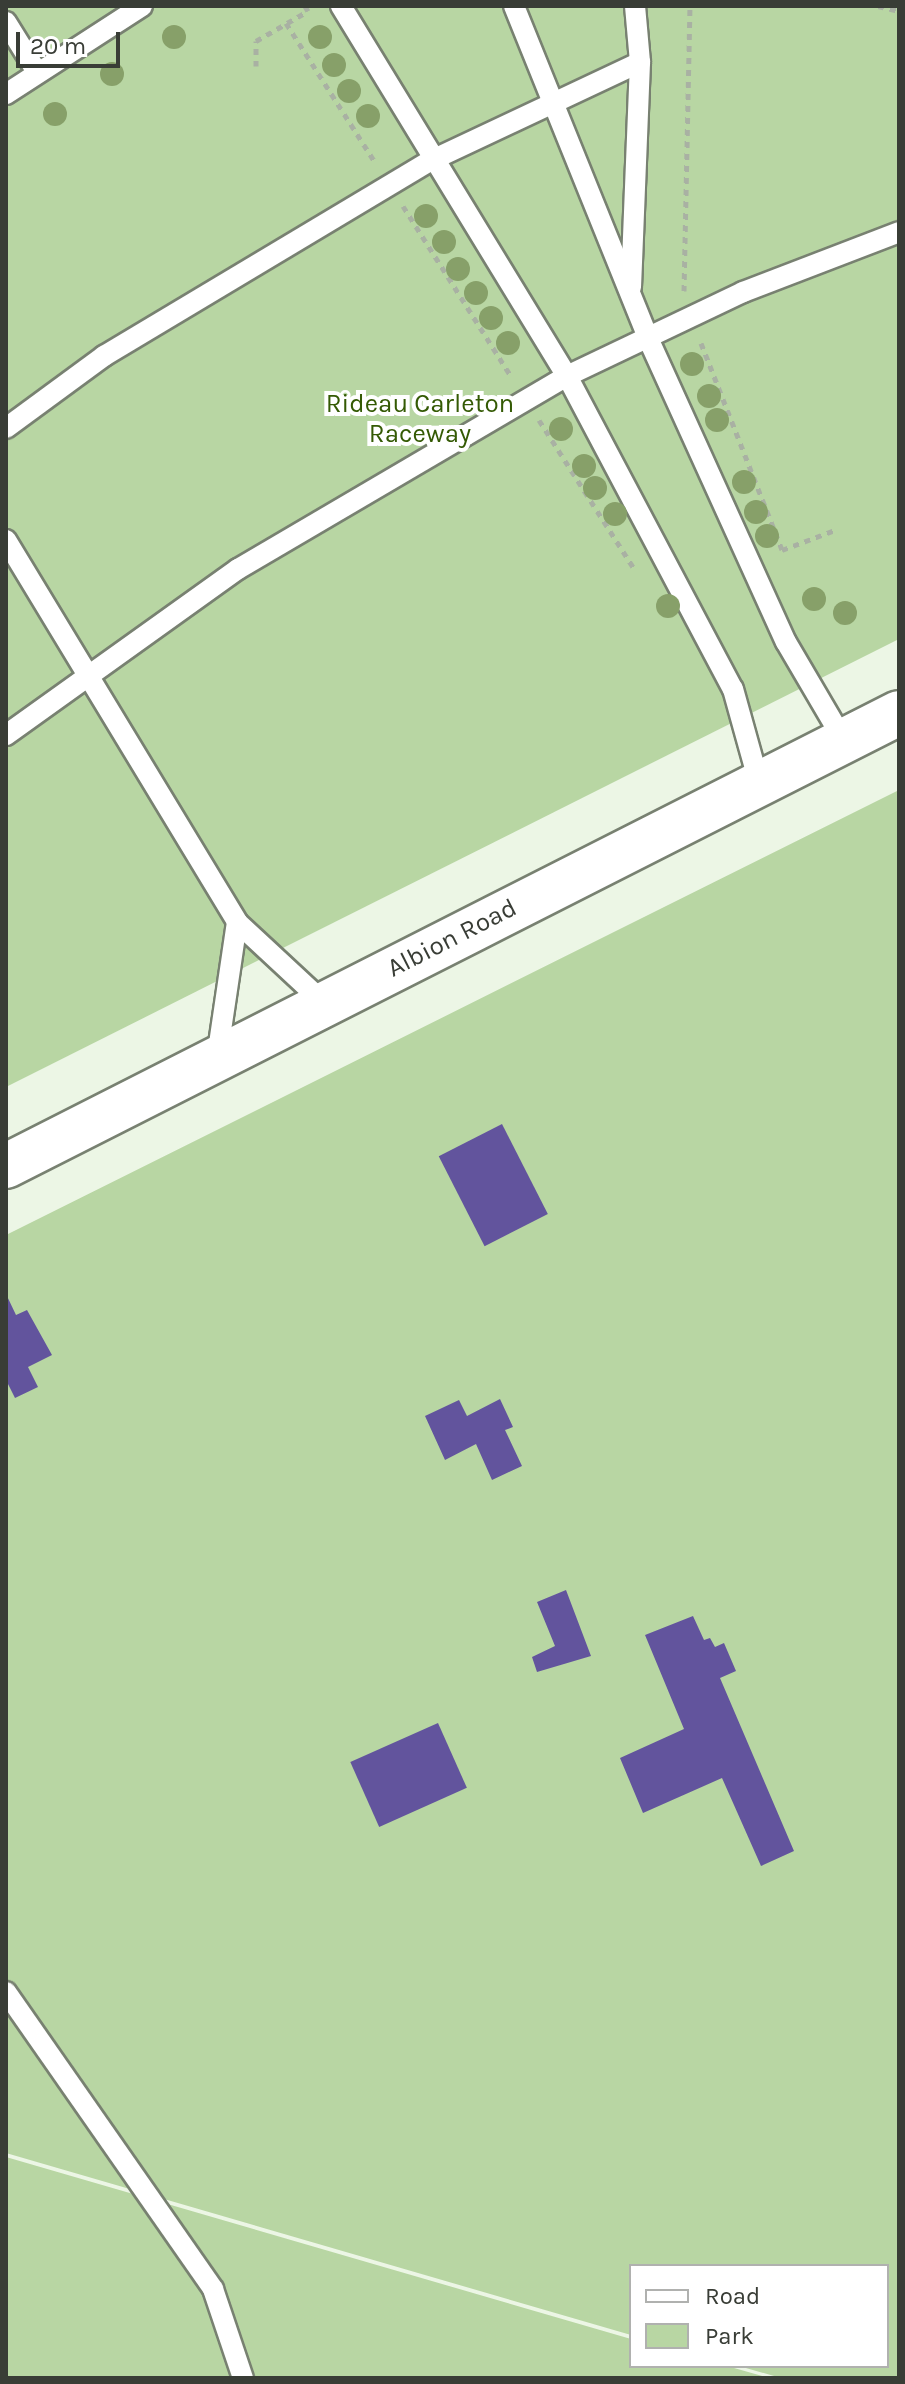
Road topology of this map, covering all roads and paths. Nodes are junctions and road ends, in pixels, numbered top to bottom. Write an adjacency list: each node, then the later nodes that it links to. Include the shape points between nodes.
1 (142, 6): 13 (lane)
2 (305, 6): 10 (path, via 308,11)
3 (341, 6): 16 (lane)
4 (514, 6): 15 (lane)
5 (635, 6): 11 (lane)
6 (690, 6): 21 (path)
7 (878, 6): 8 (path)
8 (899, 11)
9 (6, 22): 13 (lane)
10 (286, 23): 12 (path, via 256,41); 17 (path)
11 (640, 62): 15 (lane); 20 (lane)
12 (256, 66)
13 (37, 72): 14 (lane)
14 (6, 94)
15 (551, 102): 16 (lane); 20 (lane)
16 (430, 161): 24 (lane); 27 (lane, via 104,356)
17 (381, 172)
18 (402, 204): 25 (path)
19 (899, 232): 23 (lane, via 743,292)
20 (631, 295): 23 (lane)
21 (684, 296)
22 (698, 334): 28 (path, via 782,550)
23 (647, 336): 24 (lane); 34 (lane, via 786,642)
24 (567, 376): 31 (lane, via 238,569); 35 (lane, via 733,689)
25 (514, 381)
26 (534, 412): 30 (path)
27 (6, 428)
28 (835, 530)
29 (6, 540): 31 (lane)
30 (640, 577)
31 (89, 673): 33 (lane); 36 (lane)
32 (899, 713): 34 (main road, Albion Road)
33 (6, 735)
34 (844, 741): 35 (main road, Albion Road)
35 (759, 783): 37 (main road, Albion Road)
36 (237, 922): 37 (lane); 38 (lane)
37 (323, 1002): 38 (main road, Albion Road)
38 (217, 1057): 39 (main road, Albion Road)
39 (6, 1166)
40 (6, 1992): 41 (lane, via 213,2289)
41 (243, 2378)

